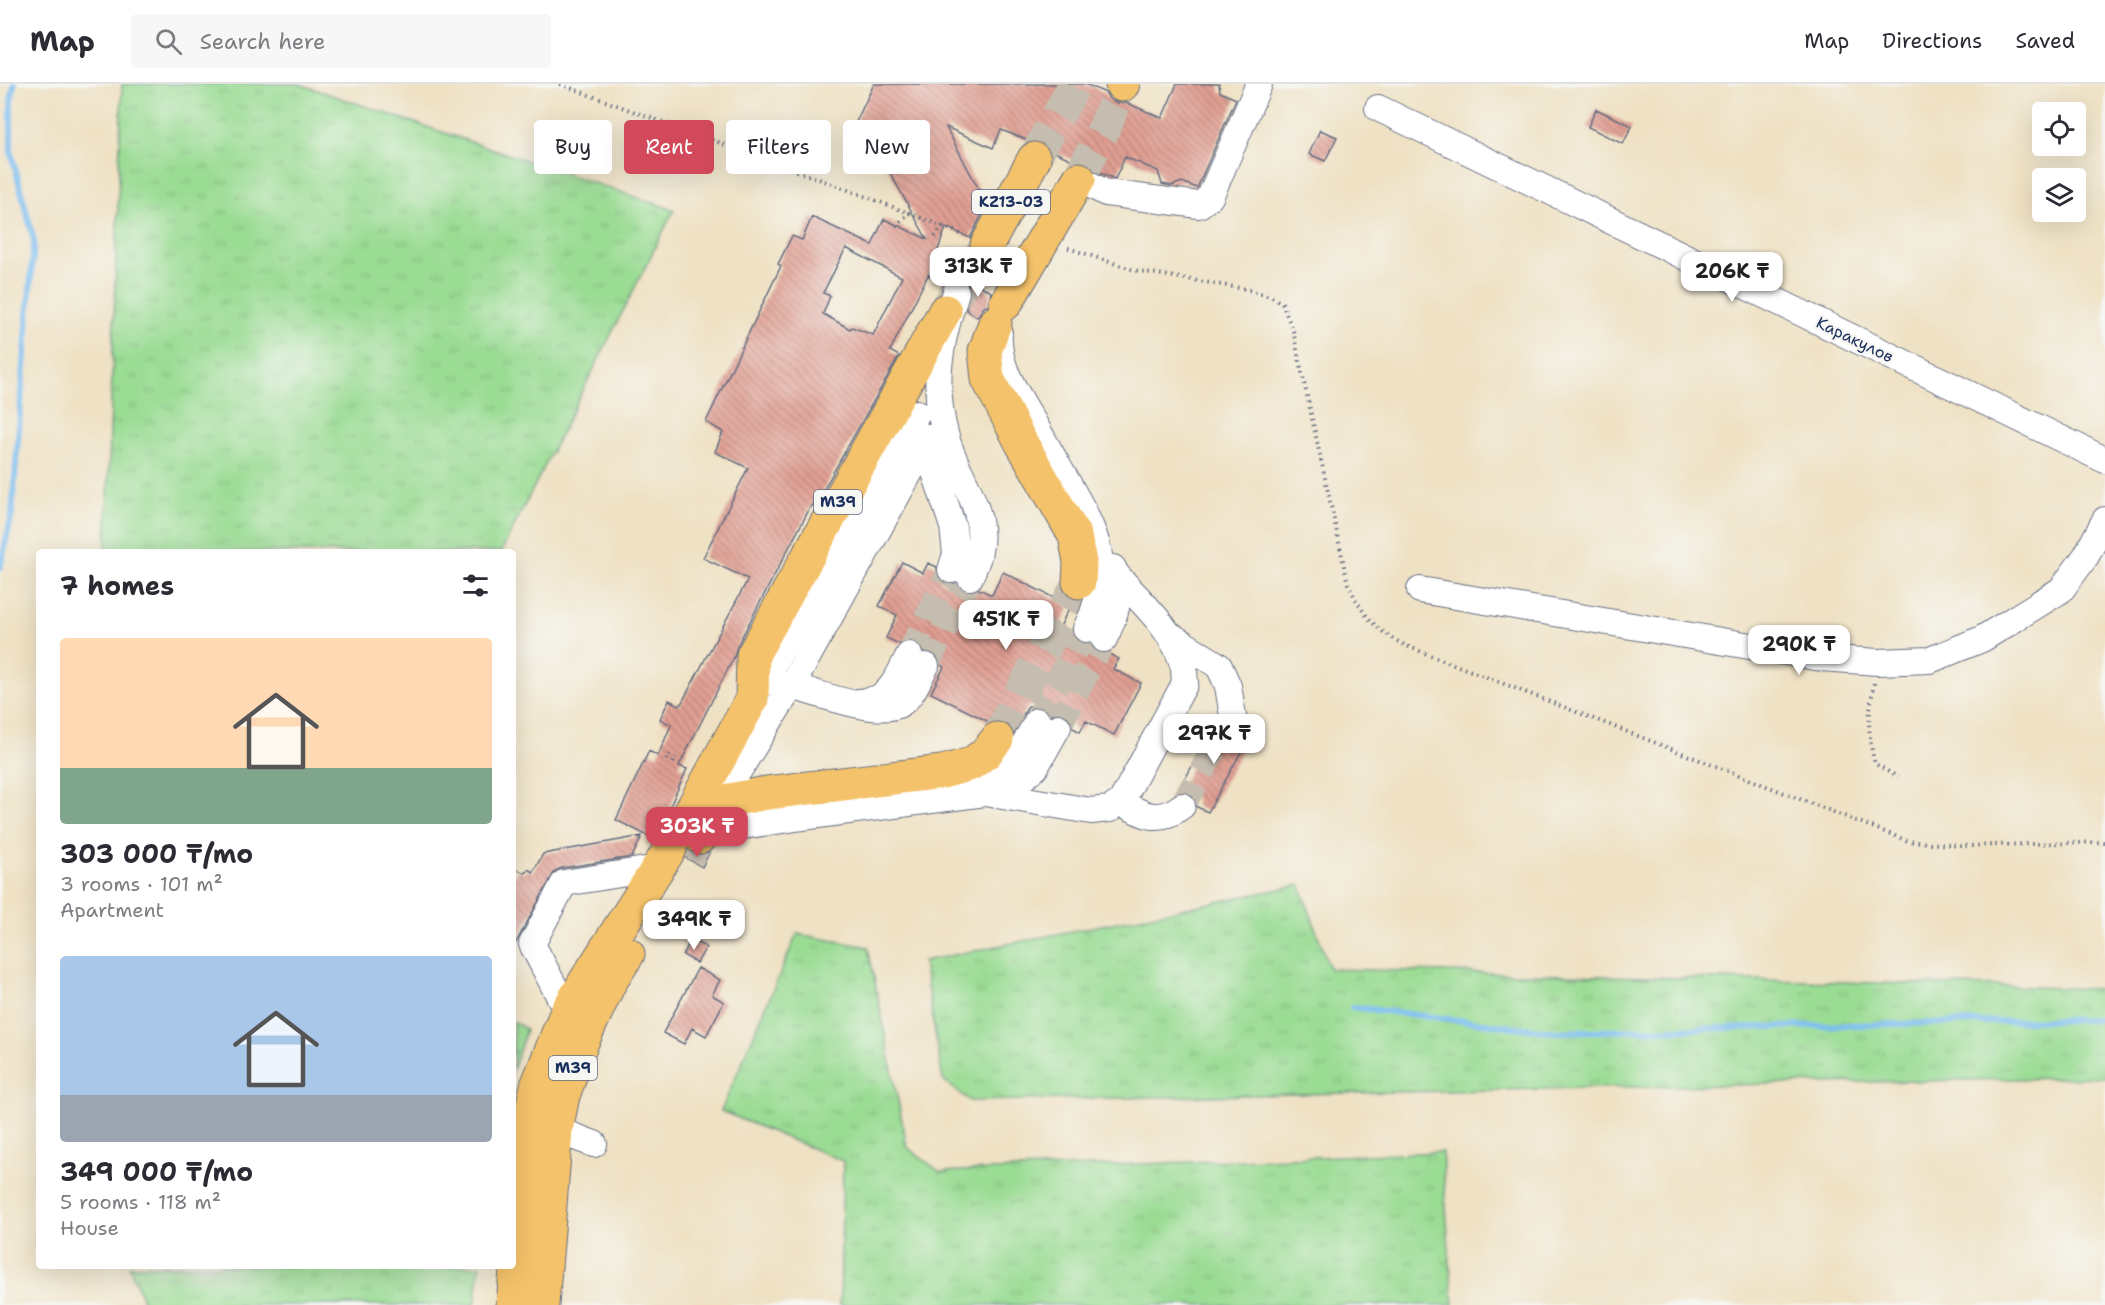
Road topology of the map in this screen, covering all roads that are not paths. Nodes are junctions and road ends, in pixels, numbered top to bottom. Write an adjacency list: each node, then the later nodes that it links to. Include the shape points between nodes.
1 (1259, 84): 4 (street, via 1210,197 1199,205 1106,193)
2 (1378, 108): 11 (street, Каракулов)
3 (1034, 159): 5 (highway, KZ13-03)
4 (1079, 179): 7 (highway, KZ13-03)
5 (987, 245)
6 (950, 302): 8 (highway, M39); 10 (street, via 938,375 946,439 978,518 980,534 979,551 960,574 953,526)
7 (1001, 313): 13 (street, via 998,346 1004,367 1086,514); 15 (highway, via 985,351 988,379 1075,536)
8 (916, 364): 9 (street); 20 (highway, M39, via 753,655)
9 (917, 413): 10 (street); 20 (street)
10 (925, 446): 19 (street)
11 (2105, 460)
12 (2105, 520): 16 (street, via 2086,556 2061,590 1982,639 1930,660 1821,658)
13 (1098, 543): 14 (street); 14 (street, via 1101,586 1094,612 1095,634 1112,624 1118,594)
14 (1116, 574): 17 (street)
15 (1079, 582)
16 (1420, 590)
17 (1168, 633): 21 (street, via 1219,666 1228,686); 26 (street, via 1184,666 1185,683)
18 (917, 660): 19 (street, via 909,696 884,709)
19 (792, 685): 20 (street); 25 (street)
20 (759, 689): 28 (highway, M39)
21 (1233, 716)
22 (997, 739): 23 (highway, via 971,764 942,772)
23 (857, 783): 24 (street, via 879,792 985,777 1009,765 1048,724 1035,768 1018,782); 25 (highway)
24 (985, 793): 26 (street, via 1091,811 1110,809); 28 (street, via 789,819)
25 (719, 802): 28 (highway, M39)
26 (1121, 802): 27 (street, via 1143,815 1158,816)
27 (1182, 806)
28 (682, 848): 29 (highway, M39); 29 (street, via 564,883 532,944); 30 (highway, M39, via 582,1042)
29 (567, 1011): 32 (highway, M39, via 537,1086 529,1122)
30 (556, 1130): 31 (street); 33 (highway, M39)
31 (594, 1144)
32 (513, 1305)
33 (542, 1305)

